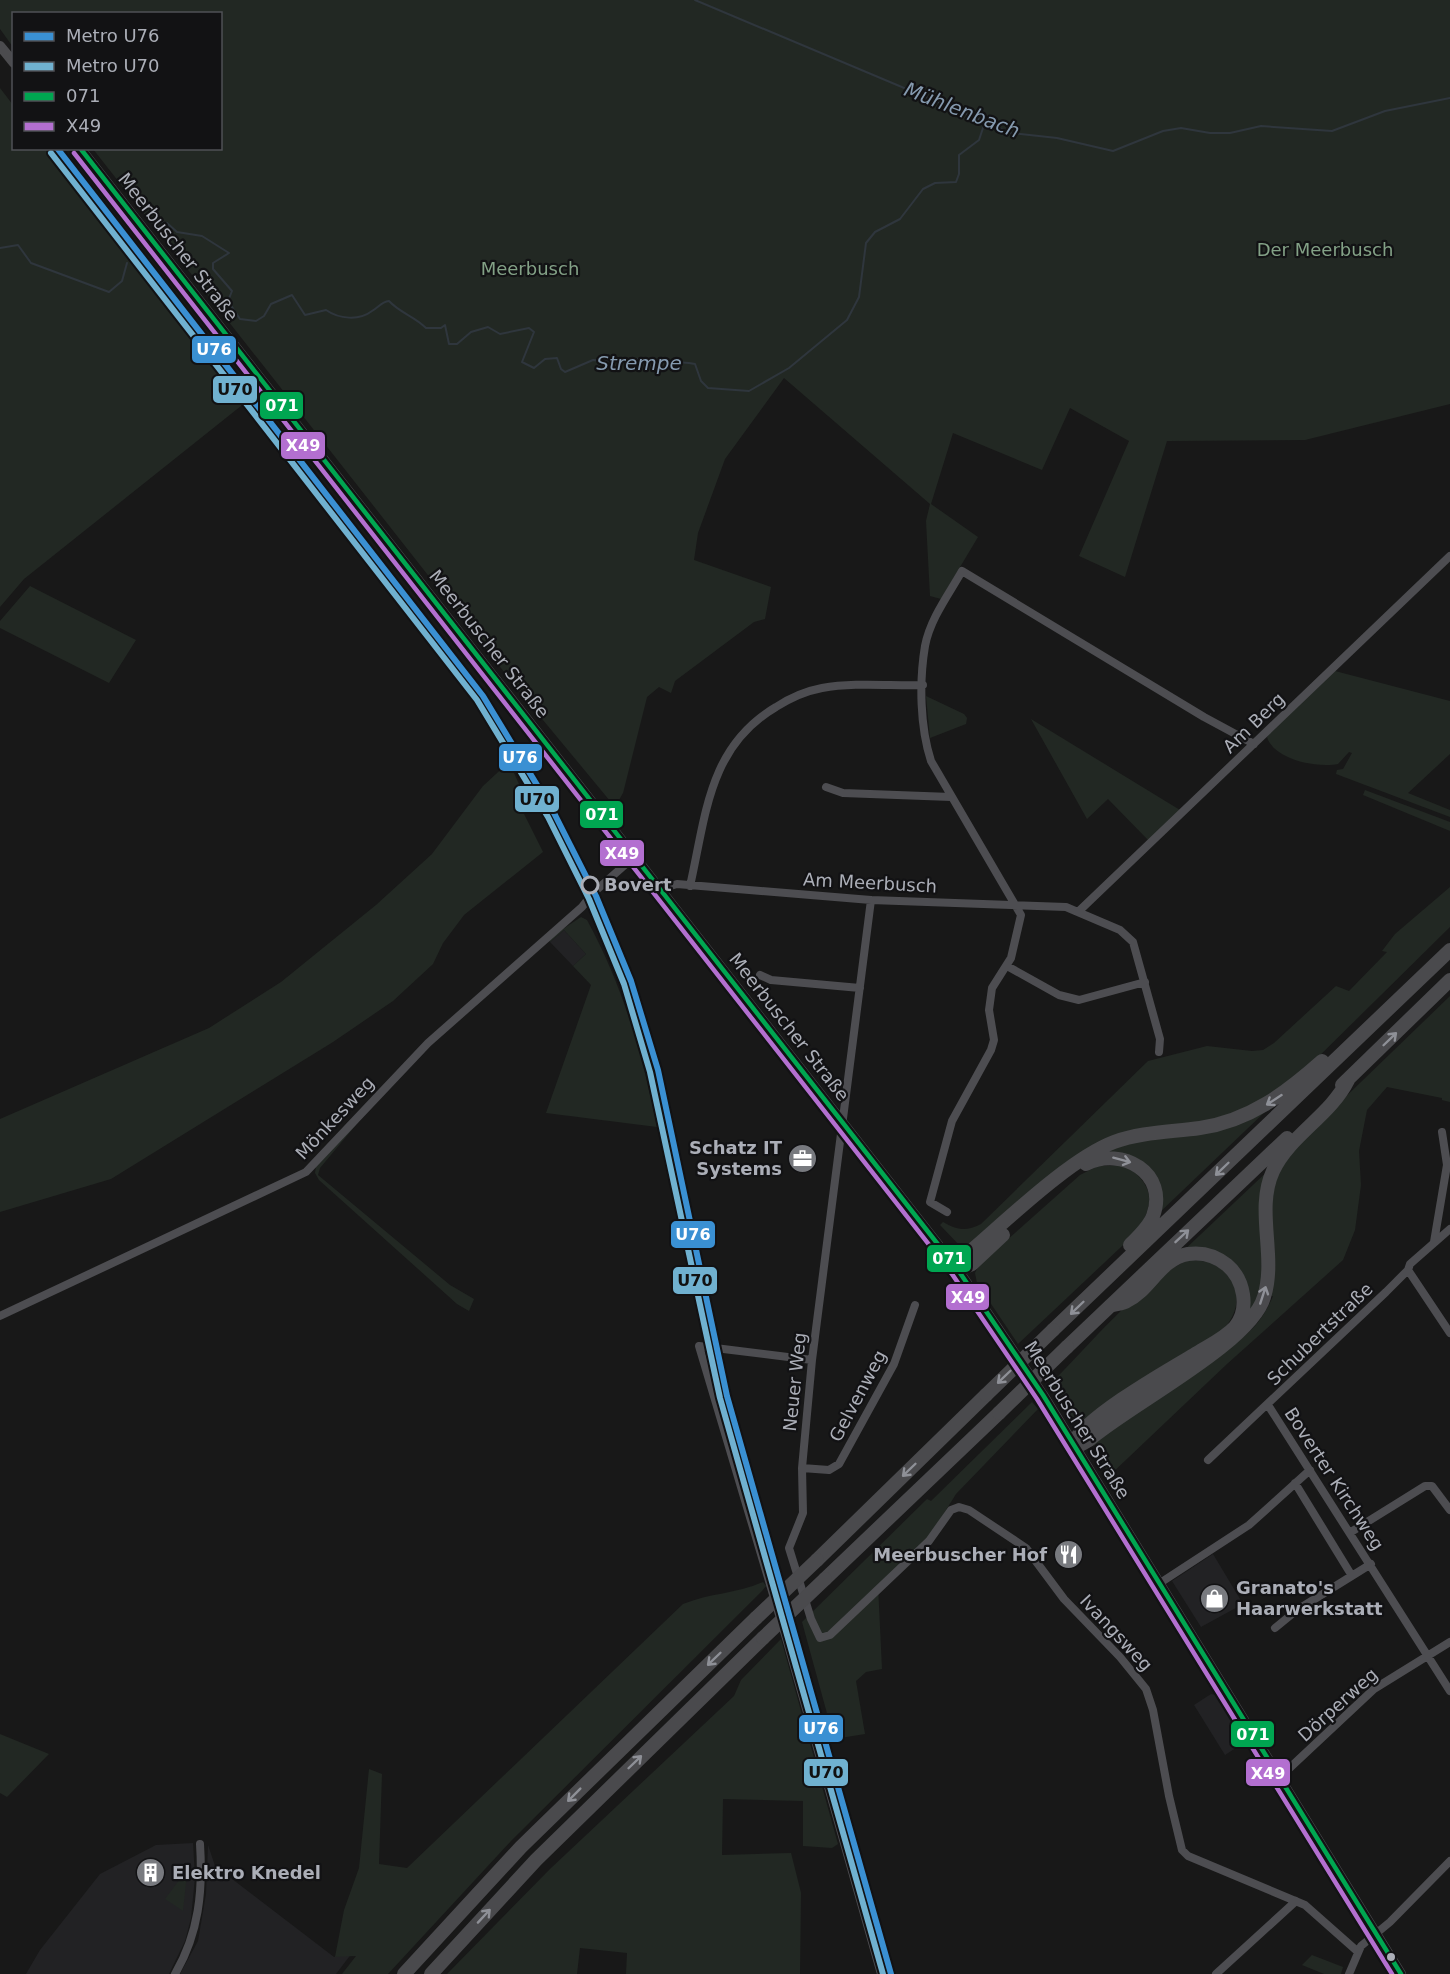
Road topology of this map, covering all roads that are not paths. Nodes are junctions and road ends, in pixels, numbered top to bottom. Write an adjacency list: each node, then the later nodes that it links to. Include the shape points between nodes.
1 (0, 46): 2 (main road)
2 (12, 61)
3 (82, 150): 9 (main road, Meerbuscher Straße)
4 (1450, 556): 6 (street, Am Berg)
5 (923, 685): 6 (street, via 925,645 962,571); 8 (street, via 924,738 931,761); 10 (street, via 822,688 789,699 761,715 738,737 720,765 709,794)
6 (1254, 744): 14 (street, Am Berg)
7 (826, 787): 8 (street, via 843,793)
8 (951, 797): 13 (street)
9 (635, 856): 11 (main road, Meerbuscher Straße); 35 (street, Mönkesweg, via 428,1043 306,1172)
10 (690, 886): 11 (street, Am Meerbusch, via 671,885); 12 (street, Am Meerbusch)
11 (661, 890): 24 (main road, Meerbuscher Straße)
12 (871, 900): 13 (street, Am Meerbusch); 20 (street, Neuer Weg)
13 (1016, 904): 14 (street, Am Meerbusch, via 1056,905); 16 (street, via 1021,915)
14 (1078, 912): 19 (street, Am Meerbusch, via 1129,937)
15 (1450, 950): 21 (highway)
16 (1007, 966): 19 (street, via 1059,995 1079,1000); 27 (street, via 992,988 989,1001 994,1040 991,1050 963,1098 945,1141 930,1202)
17 (760, 975): 20 (street, via 771,980)
18 (1450, 980): 23 (highway, one-way to 18)
19 (1146, 982): 22 (street, Am Meerbusch, via 1160,1040)
20 (860, 988): 24 (street, Neuer Weg)
21 (1355, 1041): 30 (highway, one-way to 30, via 1326,1058 1290,1089 1230,1122 1132,1137 1100,1148 1069,1169 966,1256); 32 (highway, one-way to 32)
22 (1159, 1052)
23 (1348, 1080): 34 (highway, one-way to 23); 39 (highway, one-way to 23, via 1089,1440 1227,1343 1249,1323 1264,1299 1270,1265 1267,1193 1272,1173 1287,1150 1338,1099)
24 (842, 1122): 30 (main road, Meerbuscher Straße); 37 (street, Neuer Weg)
25 (1442, 1132): 26 (street)
26 (1449, 1166): 29 (street)
27 (947, 1212)
28 (1450, 1229): 29 (street, Schubertstraße)
29 (1434, 1242): 31 (street, Schubertstraße)
30 (958, 1270): 32 (highway, one-way to 32, via 972,1264 1076,1170 1099,1158 1120,1158 1144,1171 1155,1191 1153,1217 1105,1270); 39 (main road, Meerbuscher Straße, via 1012,1346)
31 (1408, 1270): 36 (street); 38 (street, Schubertstraße)
32 (1101, 1285): 61 (highway, one-way to 61, bridge, via 587,1781)
33 (915, 1305): 41 (street, Gelvenweg, via 894,1364 839,1464 829,1470)
34 (1110, 1306): 39 (highway, via 1128,1301 1174,1259 1187,1254 1216,1258 1236,1275 1244,1302 1236,1326 1222,1338 1088,1425 1077,1434); 62 (highway, one-way to 34, bridge, via 536,1860)
35 (0, 1316)
36 (1450, 1333)
37 (812, 1360): 41 (street, Neuer Weg); 63 (street, via 699,1346)
38 (1268, 1405): 40 (street, Schubertstraße); 42 (street, Boverter Kirchweg)
39 (1073, 1444): 48 (main road, Meerbuscher Straße)
40 (1208, 1460)
41 (802, 1468): 50 (street, Neuer Weg, via 802,1518 789,1548)
42 (1310, 1470): 43 (street); 45 (street, Boverter Kirchweg)
43 (1295, 1483): 47 (street); 48 (street, via 1249,1525)
44 (1450, 1510): 45 (street, via 1438,1490 1425,1486)
45 (1351, 1532): 46 (street, Boverter Kirchweg)
46 (1371, 1564): 47 (street); 52 (street, Boverter Kirchweg)
47 (1353, 1576): 49 (street)
48 (1160, 1583): 54 (main road, Meerbuscher Straße)
49 (1275, 1628)
50 (820, 1638): 57 (street, Ivangsweg, via 830,1635 929,1541 951,1510 969,1510 1026,1548 1064,1599 1146,1689 1154,1710 1182,1851)
51 (1450, 1642): 52 (street, Dörperweg)
52 (1426, 1655): 53 (street, Boverter Kirchweg); 54 (street, Dörperweg, via 1374,1689)
53 (1450, 1691)
54 (1280, 1777): 58 (main road, Meerbuscher Straße)
55 (200, 1844): 60 (street, via 200,1904 192,1937)
56 (1450, 1861): 58 (street)
57 (1296, 1901): 59 (street, Ivangsweg, via 1313,1911); 64 (street)
58 (1376, 1933): 59 (street); 66 (main road, Meerbuscher Straße)
59 (1357, 1951): 65 (street)
60 (175, 1974)
61 (404, 1974)
62 (431, 1974)
63 (881, 1974)
64 (1216, 1974)
65 (1349, 1974)
66 (1401, 1974)

